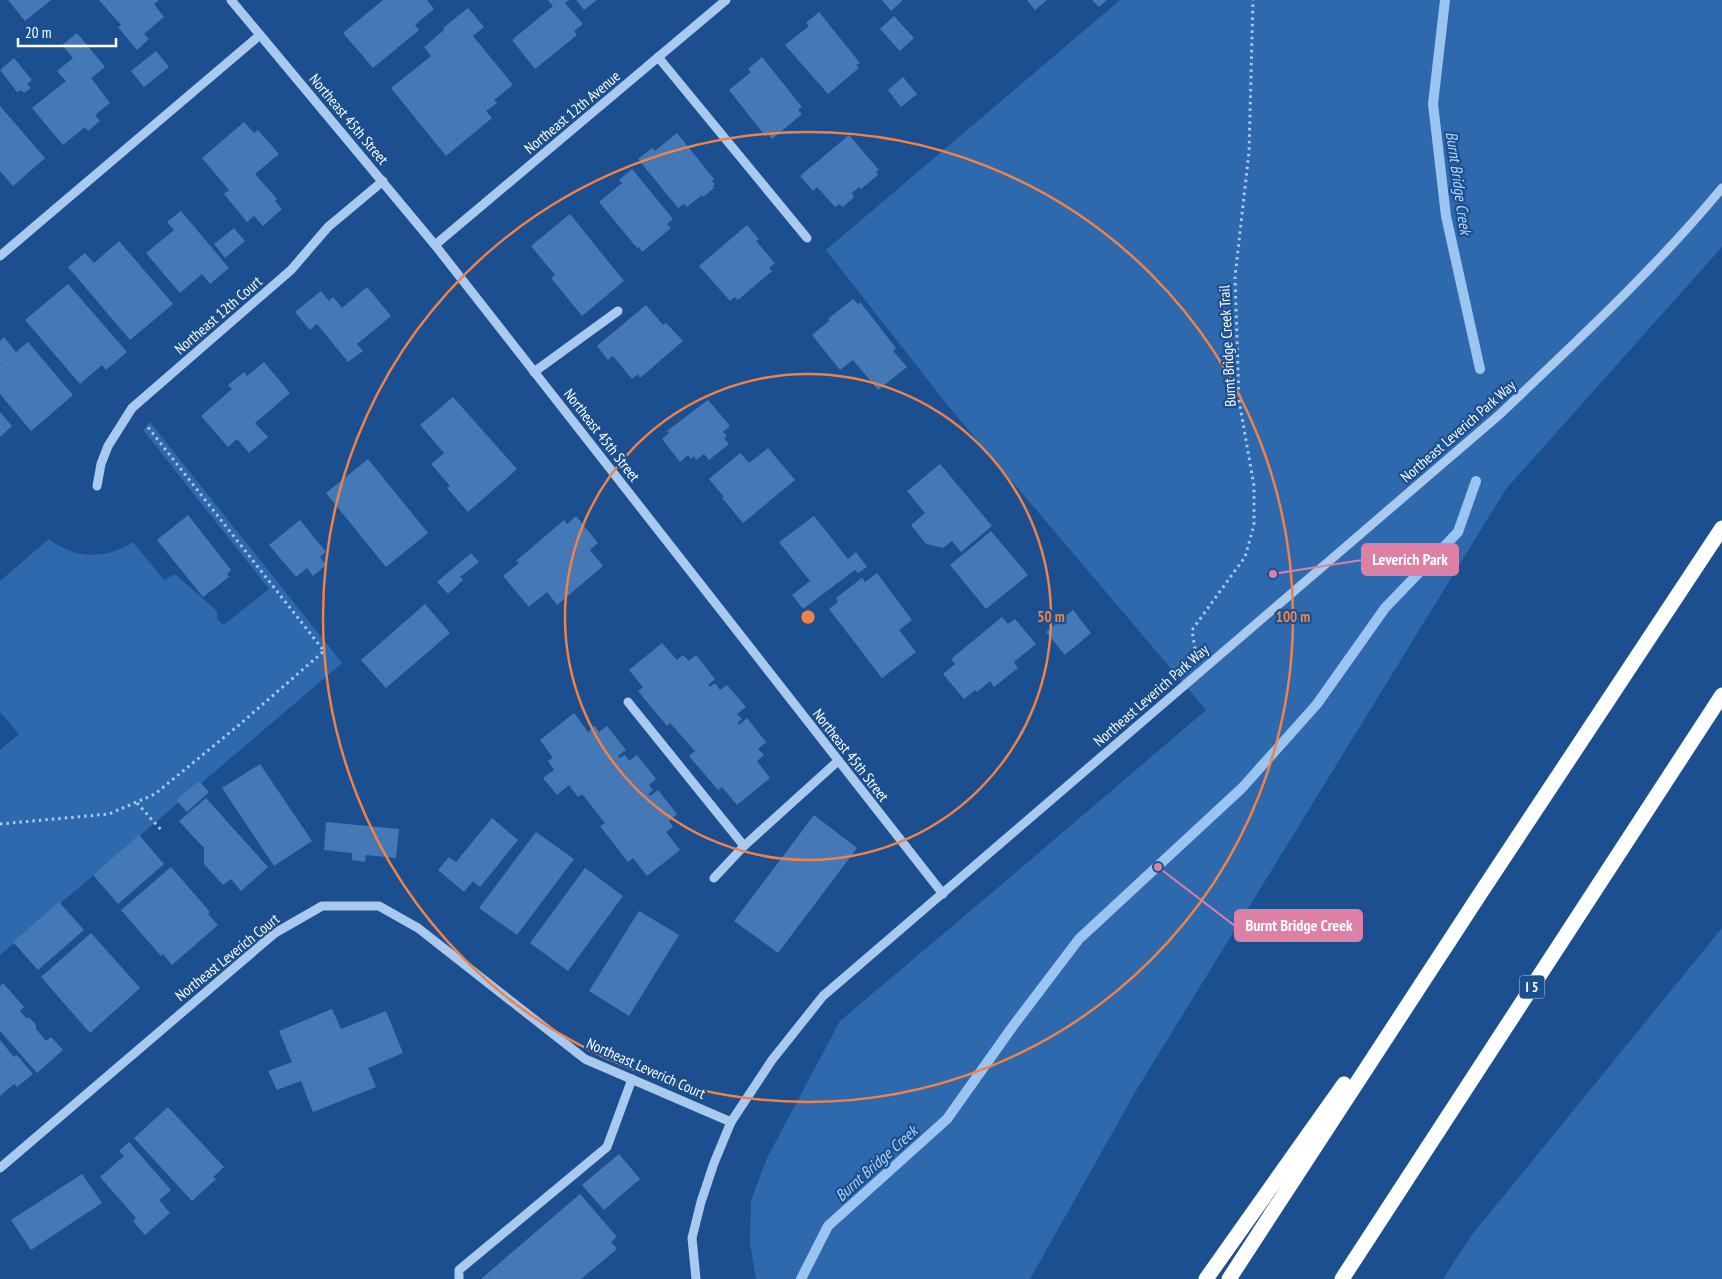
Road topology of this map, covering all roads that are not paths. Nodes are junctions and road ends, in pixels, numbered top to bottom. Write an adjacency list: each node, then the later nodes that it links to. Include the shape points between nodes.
1 (231, 0): 3 (street, Northeast 45th Street)
2 (726, 0): 4 (street, Northeast 12th Avenue)
3 (260, 35): 5 (street, Northeast 45th Street); 9 (street)
4 (658, 57): 7 (street); 8 (street, Northeast 12th Avenue)
5 (383, 181): 8 (street, Northeast 45th Street); 12 (street, Northeast 12th Court, via 328,227 291,270 132,408 108,446)
6 (1722, 188): 19 (street, Northeast Leverich Park Way, via 1595,325 1499,415)
7 (806, 238)
8 (435, 245): 11 (street, Northeast 45th Street)
9 (0, 256)
10 (618, 311): 11 (street)
11 (534, 372): 16 (street, Northeast 45th Street)
12 (96, 486)
13 (1722, 528): 20 (highway)
14 (1722, 695): 28 (highway, I 5)
15 (628, 702): 17 (street)
16 (838, 761): 17 (street); 19 (street, Northeast 45th Street)
17 (744, 846): 18 (street)
18 (714, 878)
19 (943, 894): 22 (street, Northeast Leverich Park Way, via 823,996 772,1060)
20 (1480, 894): 26 (highway); 27 (highway)
21 (632, 1079): 22 (street, Northeast Leverich Court); 23 (street, Northeast Leverich Court, via 585,1059 418,928 379,906 322,906 275,933); 24 (street, via 607,1147 458,1270)
22 (731, 1122): 25 (street, Northeast Leverich Park Way, via 714,1163 692,1238)
23 (0, 1168)
24 (459, 1279)
25 (696, 1279)
26 (1206, 1279)
27 (1229, 1279)
28 (1342, 1279)

